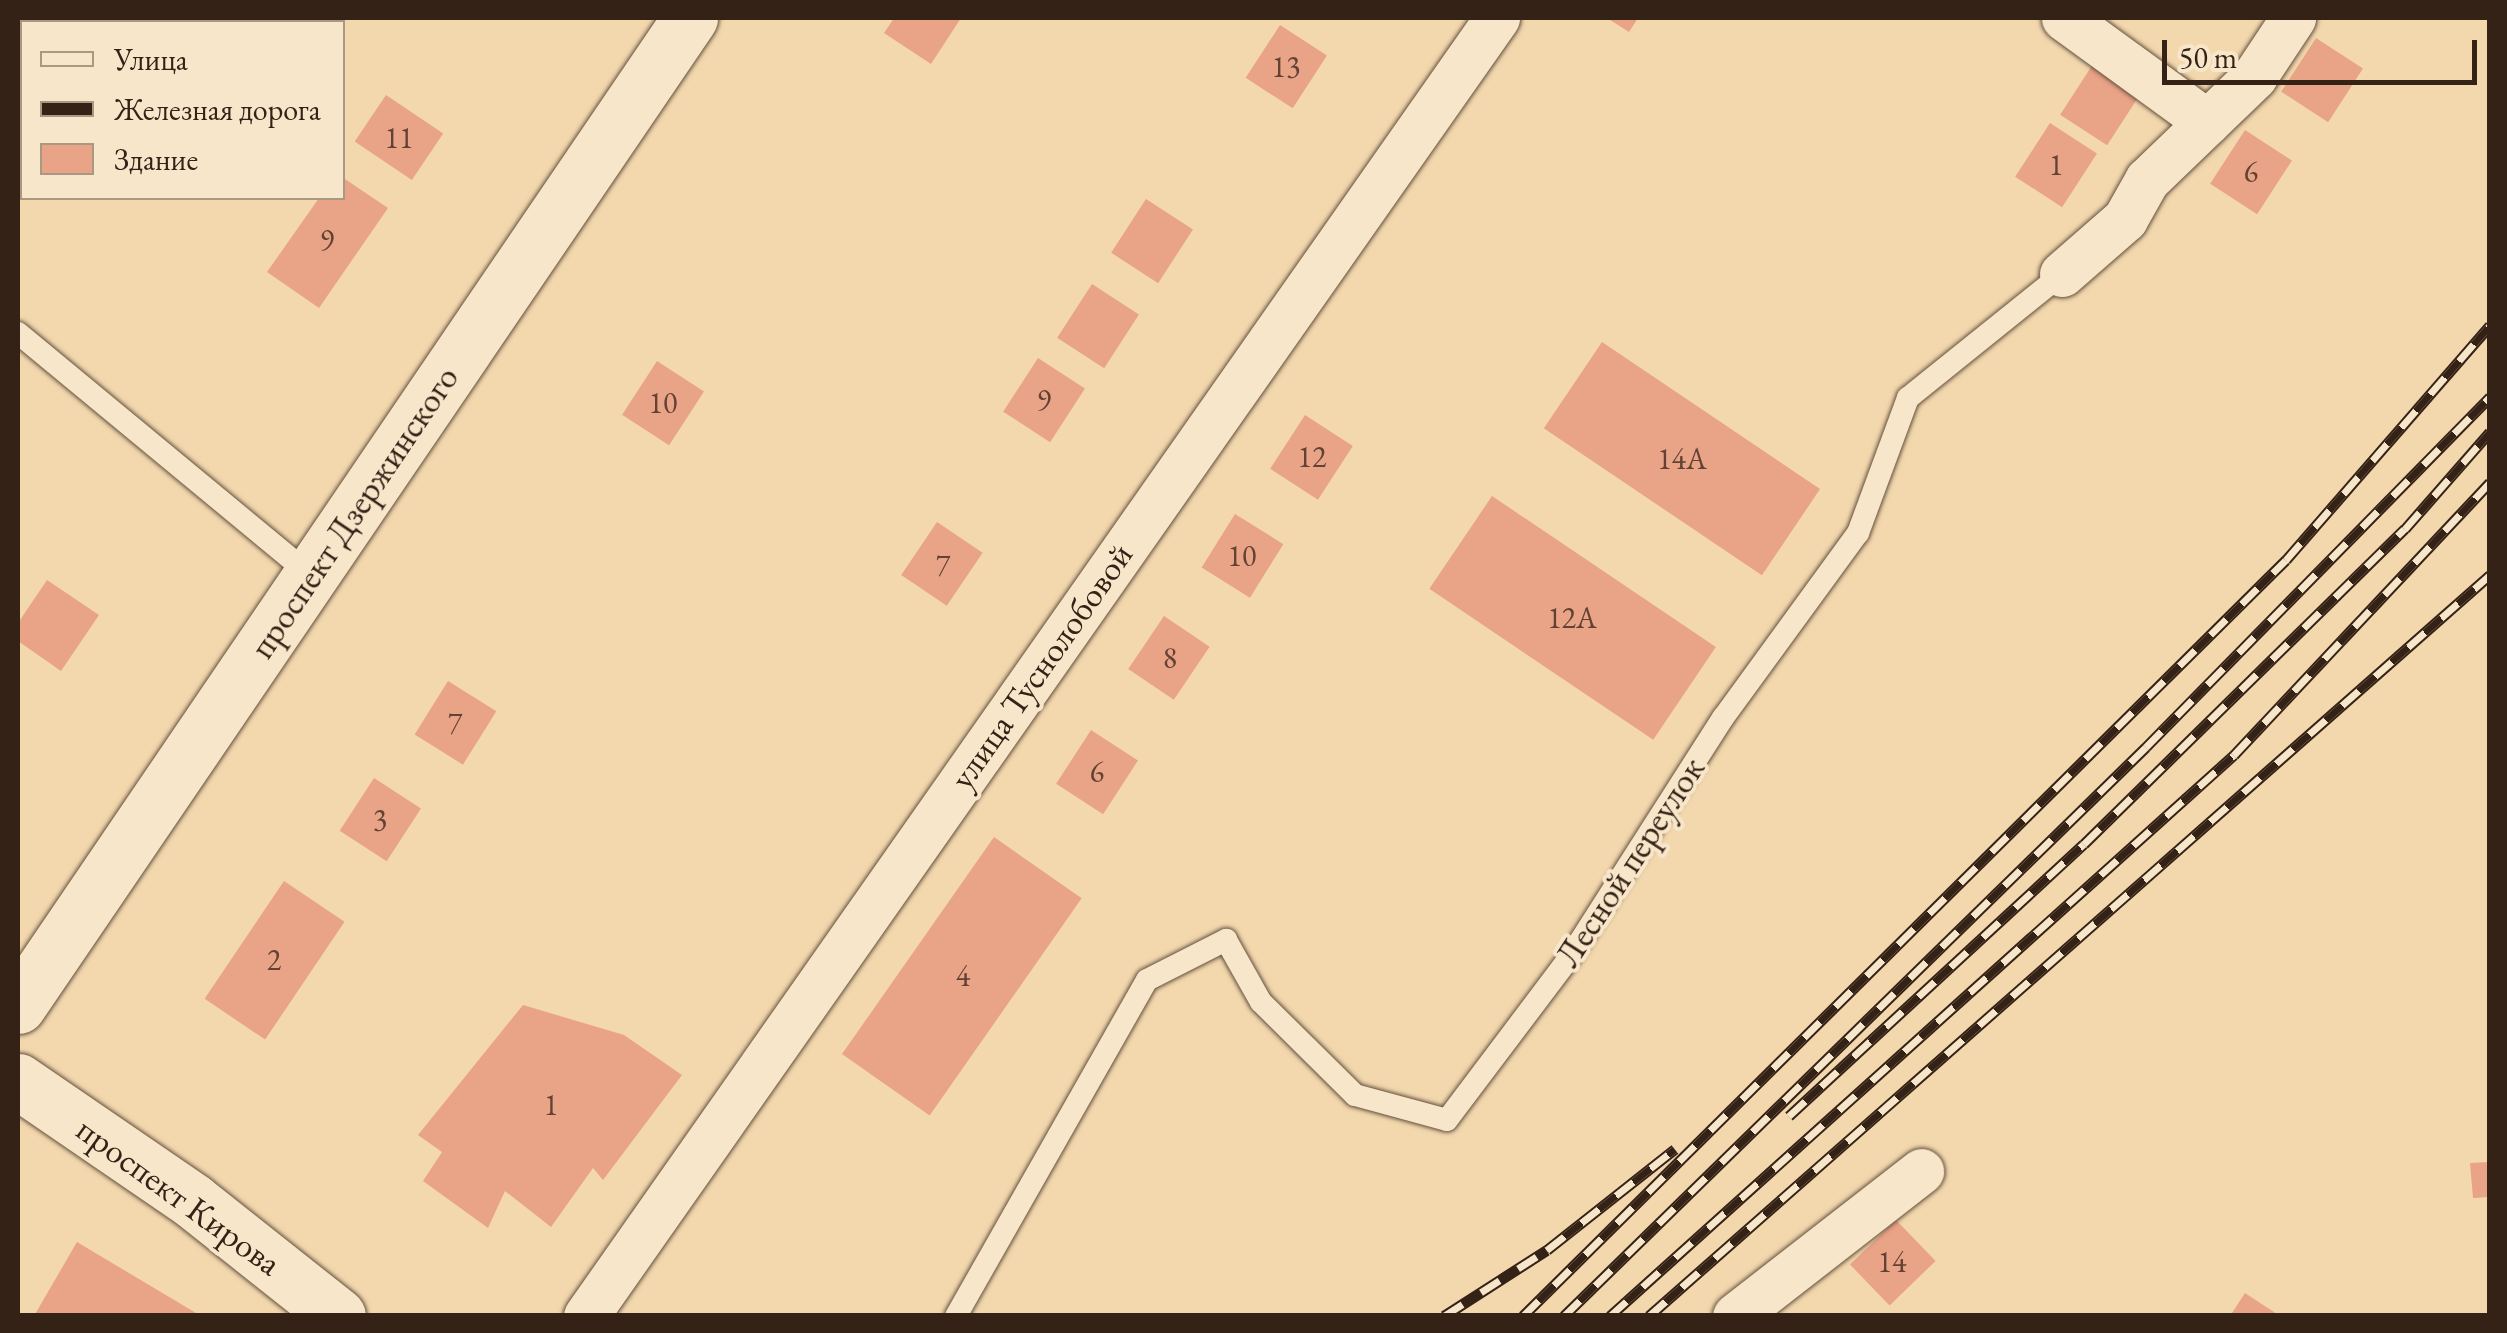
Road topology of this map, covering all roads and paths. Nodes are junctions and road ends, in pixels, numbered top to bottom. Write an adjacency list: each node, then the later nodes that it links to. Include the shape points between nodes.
1 (690, 18): 8 (street, проспект Дзержинского)
2 (1497, 18): 13 (street, улица Туснолобовой)
3 (2064, 18): 5 (street)
4 (2293, 18): 5 (street, Лесной переулок, via 2254,78)
5 (2207, 122): 6 (street, Лесной переулок, via 2146,180 2126,219)
6 (2062, 274): 14 (lane, Лесной переулок, via 1908,398 1858,533 1723,718 1570,956 1447,1120 1355,1095 1261,1002 1226,940 1147,980)
7 (18, 333): 8 (lane)
8 (310, 575): 9 (street, проспект Дзержинского)
9 (18, 1006)
10 (18, 1081): 12 (street, проспект Кирова, via 193,1201)
11 (1921, 1171): 15 (street)
12 (338, 1316)
13 (586, 1316)
14 (956, 1316)
15 (1735, 1316)

